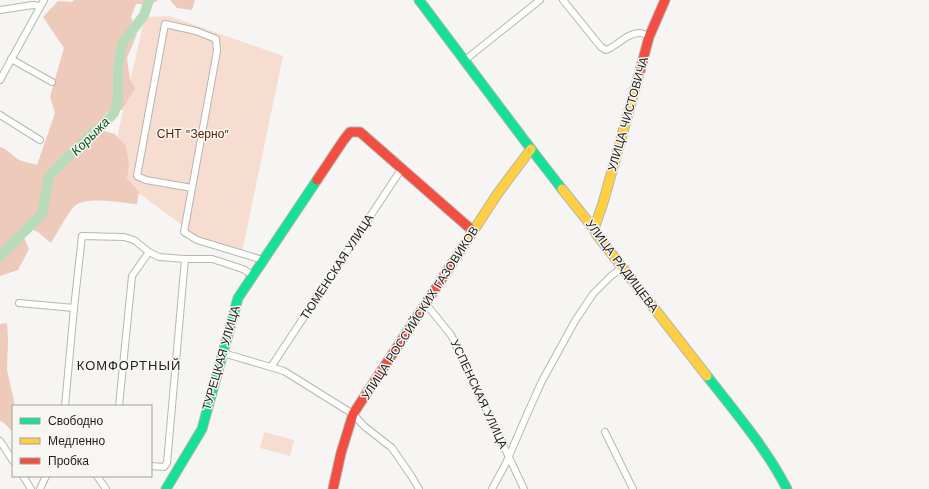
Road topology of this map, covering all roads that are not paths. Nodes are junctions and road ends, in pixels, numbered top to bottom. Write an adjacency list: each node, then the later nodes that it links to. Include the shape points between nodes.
1 (44, 0): 6 (street)
2 (419, 0): 10 (main road, УЛИЦА РАДИЩЕВА)
3 (540, 0): 10 (street)
4 (563, 0): 8 (street, via 606,50 613,48 627,36 641,33)
5 (665, 0): 8 (main road, УЛИЦА ЧИСТОВИЧА)
6 (40, 6): 7 (street); 9 (street)
7 (0, 10)
8 (649, 37): 20 (main road, УЛИЦА ЧИСТОВИЧА)
9 (12, 59): 12 (street); 14 (street)
10 (465, 60): 17 (main road, УЛИЦА РАДИЩЕВА)
11 (0, 66): 12 (street)
12 (7, 68): 13 (street)
13 (0, 80)
14 (52, 82)
15 (0, 115): 16 (street)
16 (40, 140)
17 (531, 148): 20 (main road, УЛИЦА РАДИЩЕВА); 21 (main road, УЛИЦА РОССИЙСКИХ ГАЗОВИКОВ)
18 (402, 168): 21 (main road); 24 (main road, ТУРЕЦКАЯ УЛИЦА, via 360,132 350,132); 31 (street, ТЮМЕНСКАЯ УЛИЦА)
19 (192, 188): 19 (street, via 217,51 216,39 196,31 165,24 137,176); 24 (street, via 184,232 197,240)
20 (594, 229): 25 (main road, УЛИЦА РАДИЩЕВА)
21 (473, 231): 28 (main road, УЛИЦА РОССИЙСКИХ ГАЗОВИКОВ)
22 (149, 252): 23 (street, via 159,257); 29 (street, via 134,240 124,237 82,236); 33 (street, via 132,276)
23 (185, 259): 26 (street, via 212,259 238,267); 39 (street, via 167,463 164,468)
24 (263, 260): 26 (main road, ТУРЕЦКАЯ УЛИЦА)
25 (623, 268): 37 (street, via 593,294 575,321 542,381); 52 (main road, УЛИЦА РАДИЩЕВА, via 754,437)
26 (253, 276): 30 (main road, ТУРЕЦКАЯ УЛИЦА, via 238,298)
27 (19, 303): 29 (street)
28 (426, 304): 34 (main road, УЛИЦА РОССИЙСКИХ ГАЗОВИКОВ); 37 (street, УСПЕНСКАЯ УЛИЦА, via 451,335)
29 (74, 308): 32 (street)
30 (223, 354): 31 (street); 46 (main road, ТУРЕЦКАЯ УЛИЦА, via 202,429)
31 (271, 367): 34 (street, via 284,371)
32 (65, 405)
33 (120, 405)
34 (353, 414): 47 (main road, УЛИЦА РОССИЙСКИХ ГАЗОВИКОВ); 48 (street, via 392,448)
35 (605, 432): 51 (street)
36 (1, 442): 38 (street)
37 (509, 457): 49 (street); 50 (street, УСПЕНСКАЯ УЛИЦА)
38 (12, 459)
39 (152, 466)
40 (23, 477): 43 (street)
41 (46, 477): 44 (street)
42 (98, 477): 45 (street)
43 (31, 489)
44 (40, 489)
45 (106, 489)
46 (166, 489)
47 (333, 489)
48 (419, 489)
49 (492, 489)
50 (524, 489)
51 (633, 489)
52 (787, 489)

